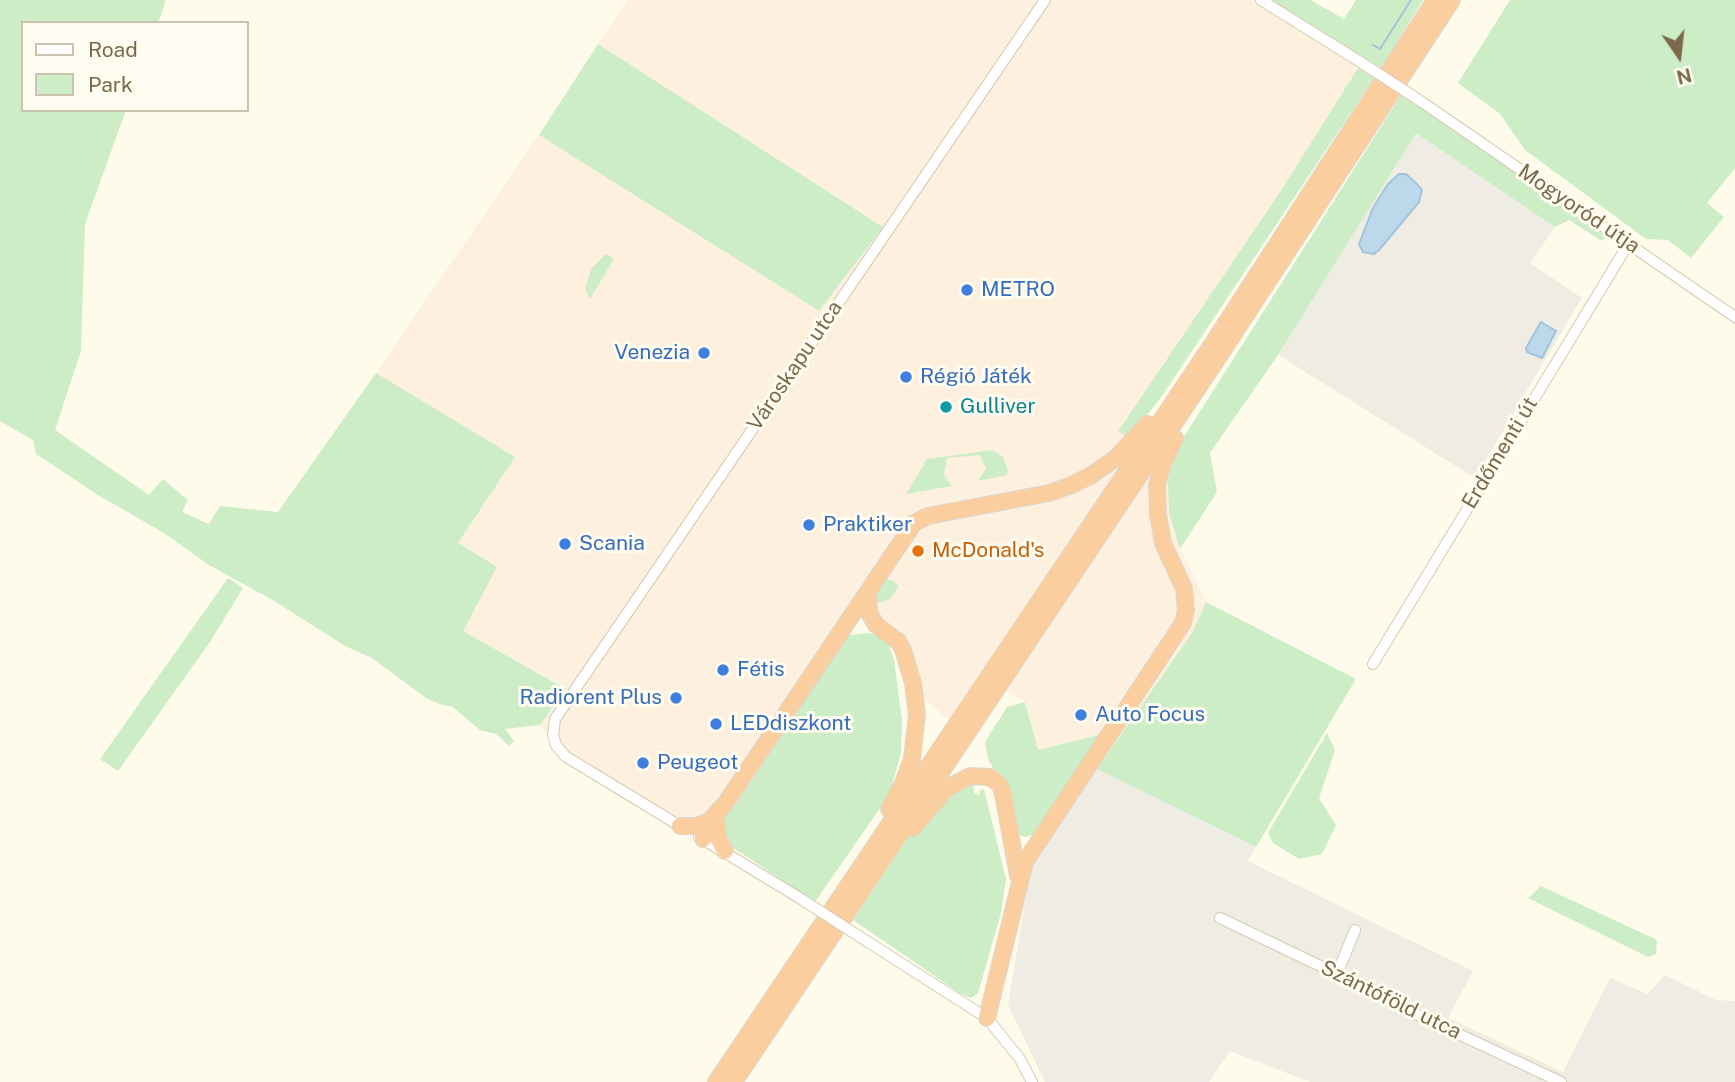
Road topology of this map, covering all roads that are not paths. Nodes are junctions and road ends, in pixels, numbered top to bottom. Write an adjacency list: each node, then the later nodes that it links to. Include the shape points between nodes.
1 (1045, 0): 14 (street, Városkapu utca, via 562,707 553,727 555,745 565,756)
2 (1261, 0): 5 (street, Mogyoród útja, bridge, via 1422,102)
3 (1435, 0): 7 (highway)
4 (1452, 0): 7 (highway)
5 (1629, 243): 6 (street, Mogyoród útja); 12 (street, Erdőmenti út)
6 (1735, 317)
7 (1216, 350): 8 (highway, via 1191,366 1116,458 1057,490 917,521); 17 (highway); 18 (highway, via 1209,383 1171,444 1157,485 1163,543 1186,599 1183,623)
8 (868, 592): 9 (highway); 10 (highway)
9 (854, 612): 10 (highway); 11 (highway)
10 (873, 623): 11 (highway); 17 (highway, via 904,650 917,727 912,759 887,812)
11 (836, 639): 13 (highway)
12 (1373, 664)
13 (713, 822): 14 (highway); 16 (highway); 19 (highway)
14 (680, 826): 16 (street)
15 (1012, 832): 17 (highway, via 1000,785 985,775 963,778 947,788 914,827); 18 (highway, via 1020,840); 20 (highway)
16 (703, 839): 19 (street)
17 (888, 839): 26 (highway); 27 (highway)
18 (1034, 841): 20 (highway); 21 (highway)
19 (725, 852): 25 (street, bridge)
20 (1016, 859): 21 (highway)
21 (1019, 881): 25 (highway)
22 (1220, 918): 24 (street, Szántóföld utca)
23 (1355, 930): 24 (street)
24 (1337, 974): 29 (street, Szántóföld utca)
25 (987, 1018): 28 (street)
26 (716, 1082)
27 (734, 1082)
28 (1032, 1082)
29 (1561, 1082)

